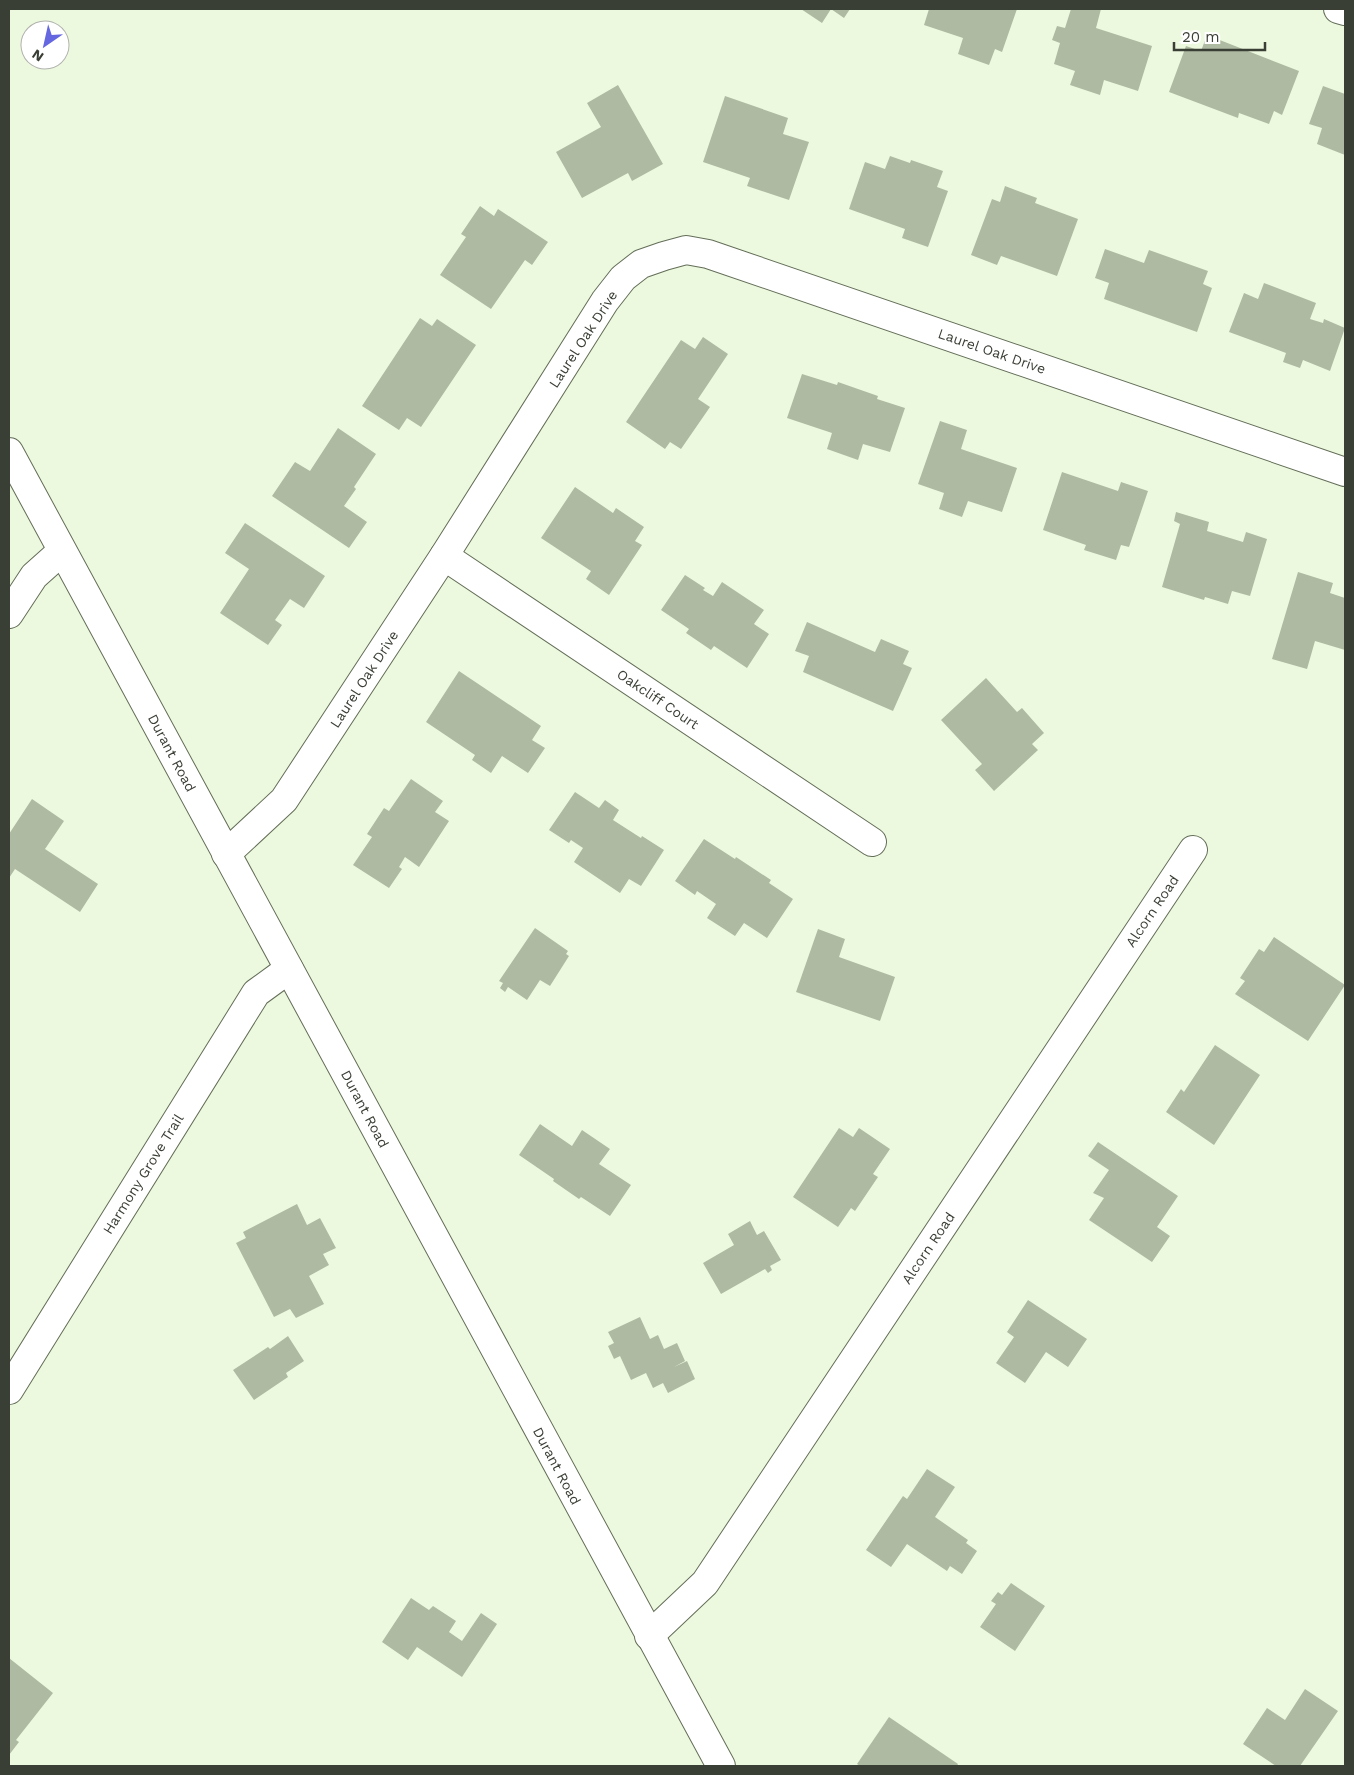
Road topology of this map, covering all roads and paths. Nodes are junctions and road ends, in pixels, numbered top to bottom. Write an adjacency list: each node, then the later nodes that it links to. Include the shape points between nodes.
1 (1338, 9): 2 (street)
2 (1345, 12)
3 (9, 452): 5 (street, Durant Road)
4 (1345, 472): 6 (street, Laurel Oak Drive, via 717,257 686,250 641,264 604,302)
5 (62, 551): 7 (street, via 34,576); 10 (street, Durant Road)
6 (444, 556): 8 (street, Oakcliff Court); 10 (street, Laurel Oak Drive, via 284,800)
7 (9, 614)
8 (872, 842)
9 (1193, 850): 13 (street, Alcorn Road, via 705,1583)
10 (226, 854): 11 (street, Durant Road)
11 (288, 969): 12 (street, Harmony Grove Trail, via 256,994); 13 (street, Durant Road)
12 (9, 1390)
13 (649, 1636): 14 (street, Durant Road)
14 (721, 1766)

